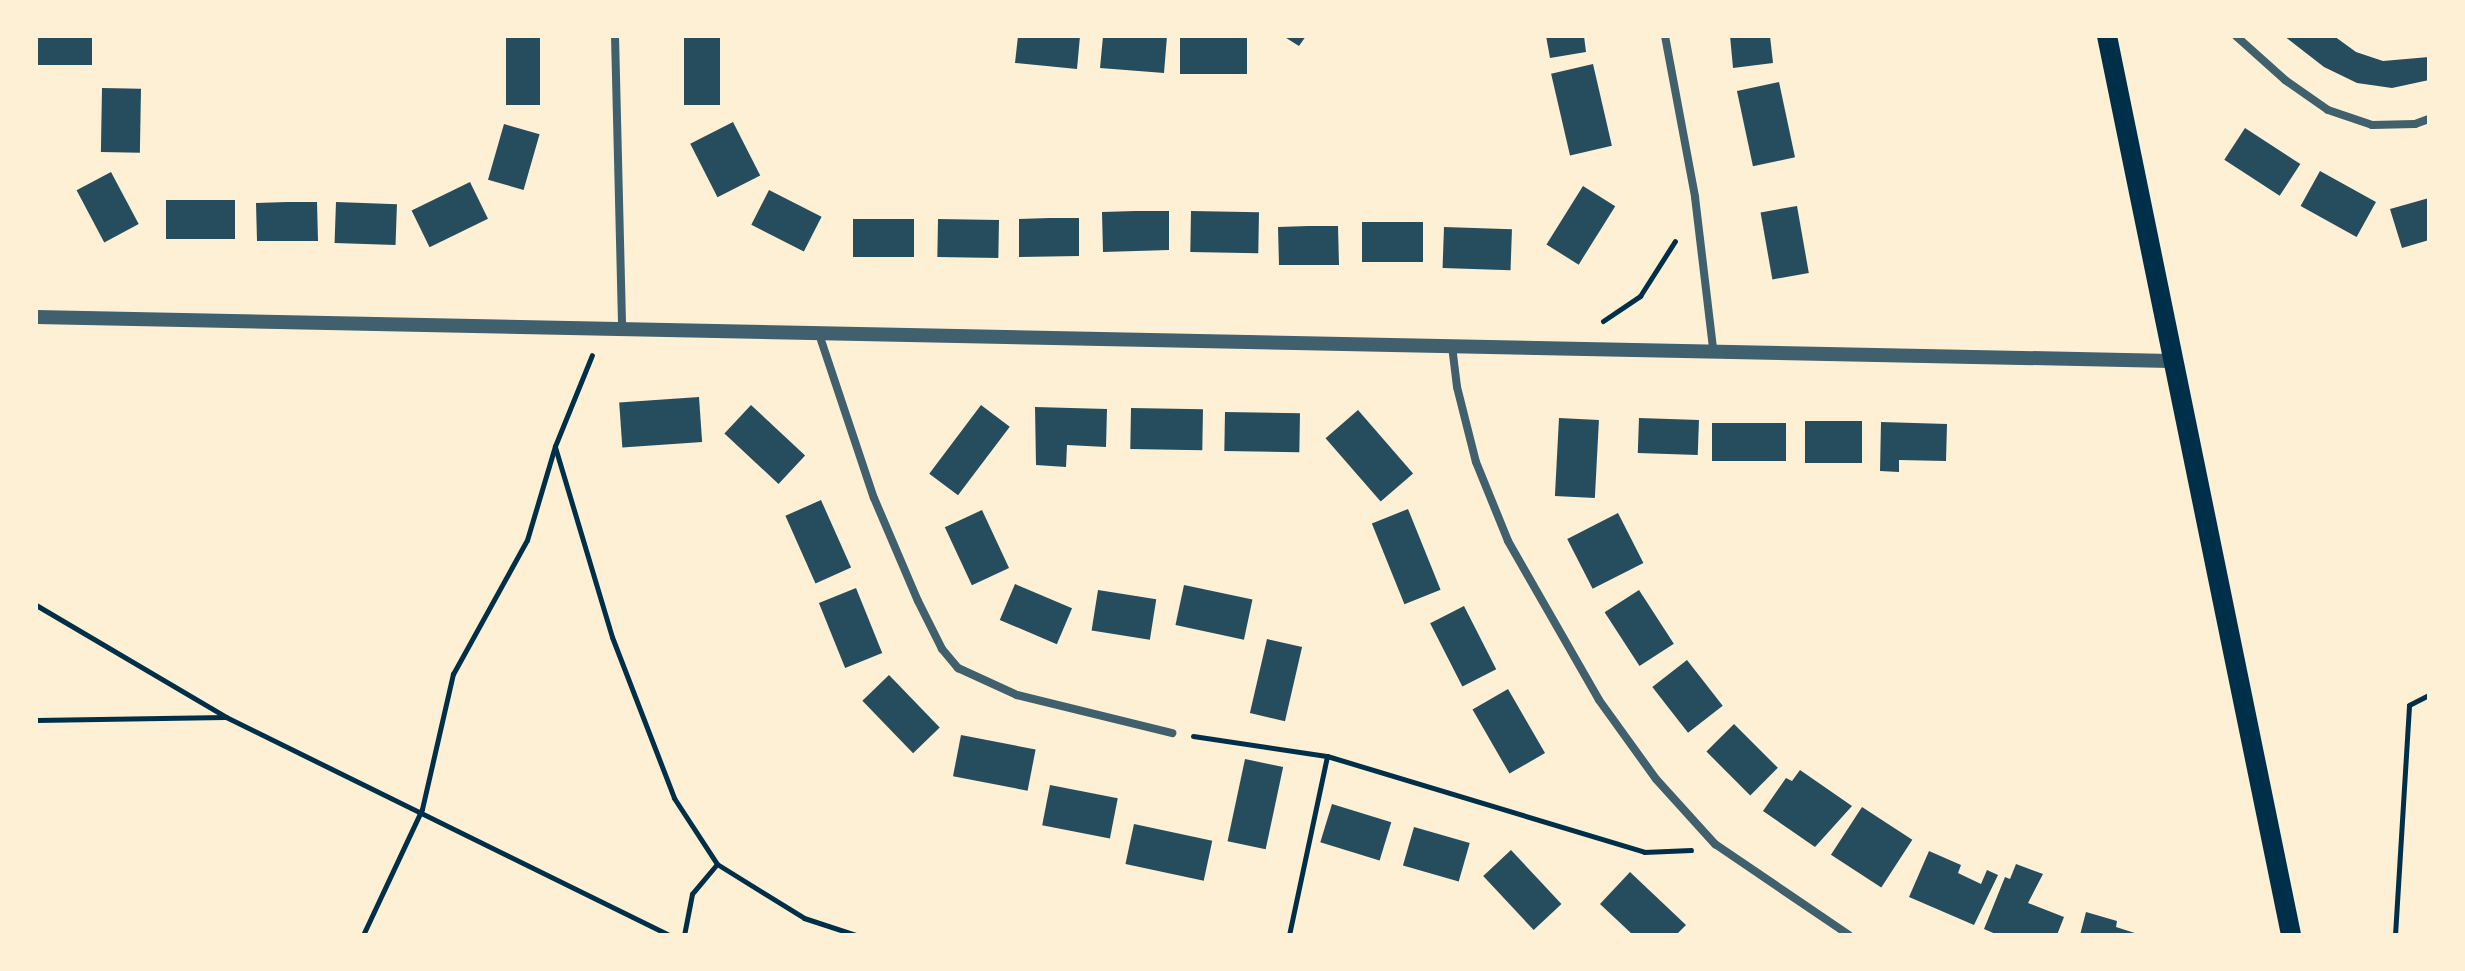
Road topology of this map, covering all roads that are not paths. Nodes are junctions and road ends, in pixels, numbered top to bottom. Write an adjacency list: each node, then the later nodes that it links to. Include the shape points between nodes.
1 (615, 36): 7 (street)
2 (1665, 36): 10 (street, via 1695,197)
3 (2107, 36): 11 (main road)
4 (2236, 36): 5 (street, via 2328,110 2372,125)
5 (2429, 119)
6 (36, 317): 7 (street)
7 (622, 328): 8 (street)
8 (818, 329): 9 (street); 12 (street, via 874,498 918,601 958,668 1017,695)
9 (1452, 343): 10 (street); 13 (street, via 1476,462 1508,541 1599,700 1656,779 1715,844)
10 (1713, 349): 11 (street)
11 (2171, 361): 14 (main road)
12 (1172, 733)
13 (1849, 935)
14 (2291, 935)

